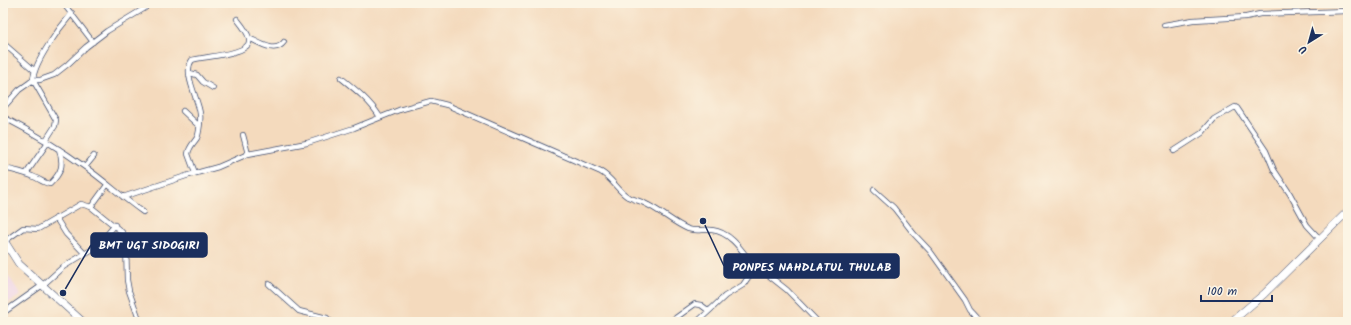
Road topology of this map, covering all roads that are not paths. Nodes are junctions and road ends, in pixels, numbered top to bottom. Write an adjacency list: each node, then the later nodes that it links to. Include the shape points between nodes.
1 (63, 3): 4 (street)
2 (145, 8): 8 (street, via 106,31)
3 (1348, 11): 6 (street, via 1260,14)
4 (72, 13): 8 (street); 11 (street, via 61,25)
5 (237, 19): 7 (street)
6 (1164, 25)
7 (249, 38): 9 (street, via 274,49); 12 (street, via 250,44 239,51 192,60)
8 (93, 42): 14 (street, via 54,75)
9 (284, 42)
10 (3, 43): 11 (street)
11 (34, 71): 14 (street)
12 (190, 73): 15 (street, via 197,75); 20 (street, via 191,87 201,115)
13 (341, 78): 19 (street, via 365,98)
14 (33, 80): 16 (street, via 19,90); 22 (street, via 56,120)
15 (213, 88)
16 (3, 108)
17 (183, 111): 20 (street)
18 (3, 117): 22 (street)
19 (380, 117): 25 (street, via 307,143); 42 (street, via 425,102 447,105 607,175 629,197 649,205 677,224 690,230 713,230 723,233)
20 (199, 126): 29 (street, via 197,138 190,146 188,154)
21 (243, 135): 25 (street)
22 (47, 141): 23 (street); 30 (street)
23 (59, 149): 27 (street); 30 (street, via 62,167 50,184)
24 (1174, 151): 39 (street, via 1202,133 1214,119 1237,108 1266,151 1274,170 1307,225)
25 (248, 154): 29 (street)
26 (94, 156): 27 (street)
27 (85, 167): 31 (street)
28 (3, 168): 30 (street)
29 (196, 173): 33 (street)
30 (26, 174)
31 (107, 185): 33 (street); 34 (street)
32 (874, 190): 53 (street, via 894,208 930,251)
33 (123, 197): 36 (street)
34 (91, 207): 37 (street, via 81,204); 38 (street)
35 (1348, 211): 39 (main road)
36 (143, 212)
37 (56, 218): 40 (street, via 38,229 23,228); 41 (street, via 66,234)
38 (115, 225): 41 (street); 48 (street, via 122,232 126,242 127,280)
39 (1319, 238): 54 (main road, via 1264,294)
40 (4, 240): 44 (main road, via 19,264)
41 (85, 254): 44 (street, via 63,267)
42 (755, 268): 45 (street, via 743,285 725,296); 52 (street, via 762,269)
43 (269, 284): 49 (street, via 299,312 327,318)
44 (42, 286): 46 (street); 47 (main road)
45 (709, 311): 50 (street, via 695,304); 51 (street)
46 (3, 313)
47 (83, 322)
48 (140, 322)
49 (331, 322)
50 (670, 322)
51 (697, 322)
52 (818, 322)
53 (981, 322)
54 (1231, 322)

